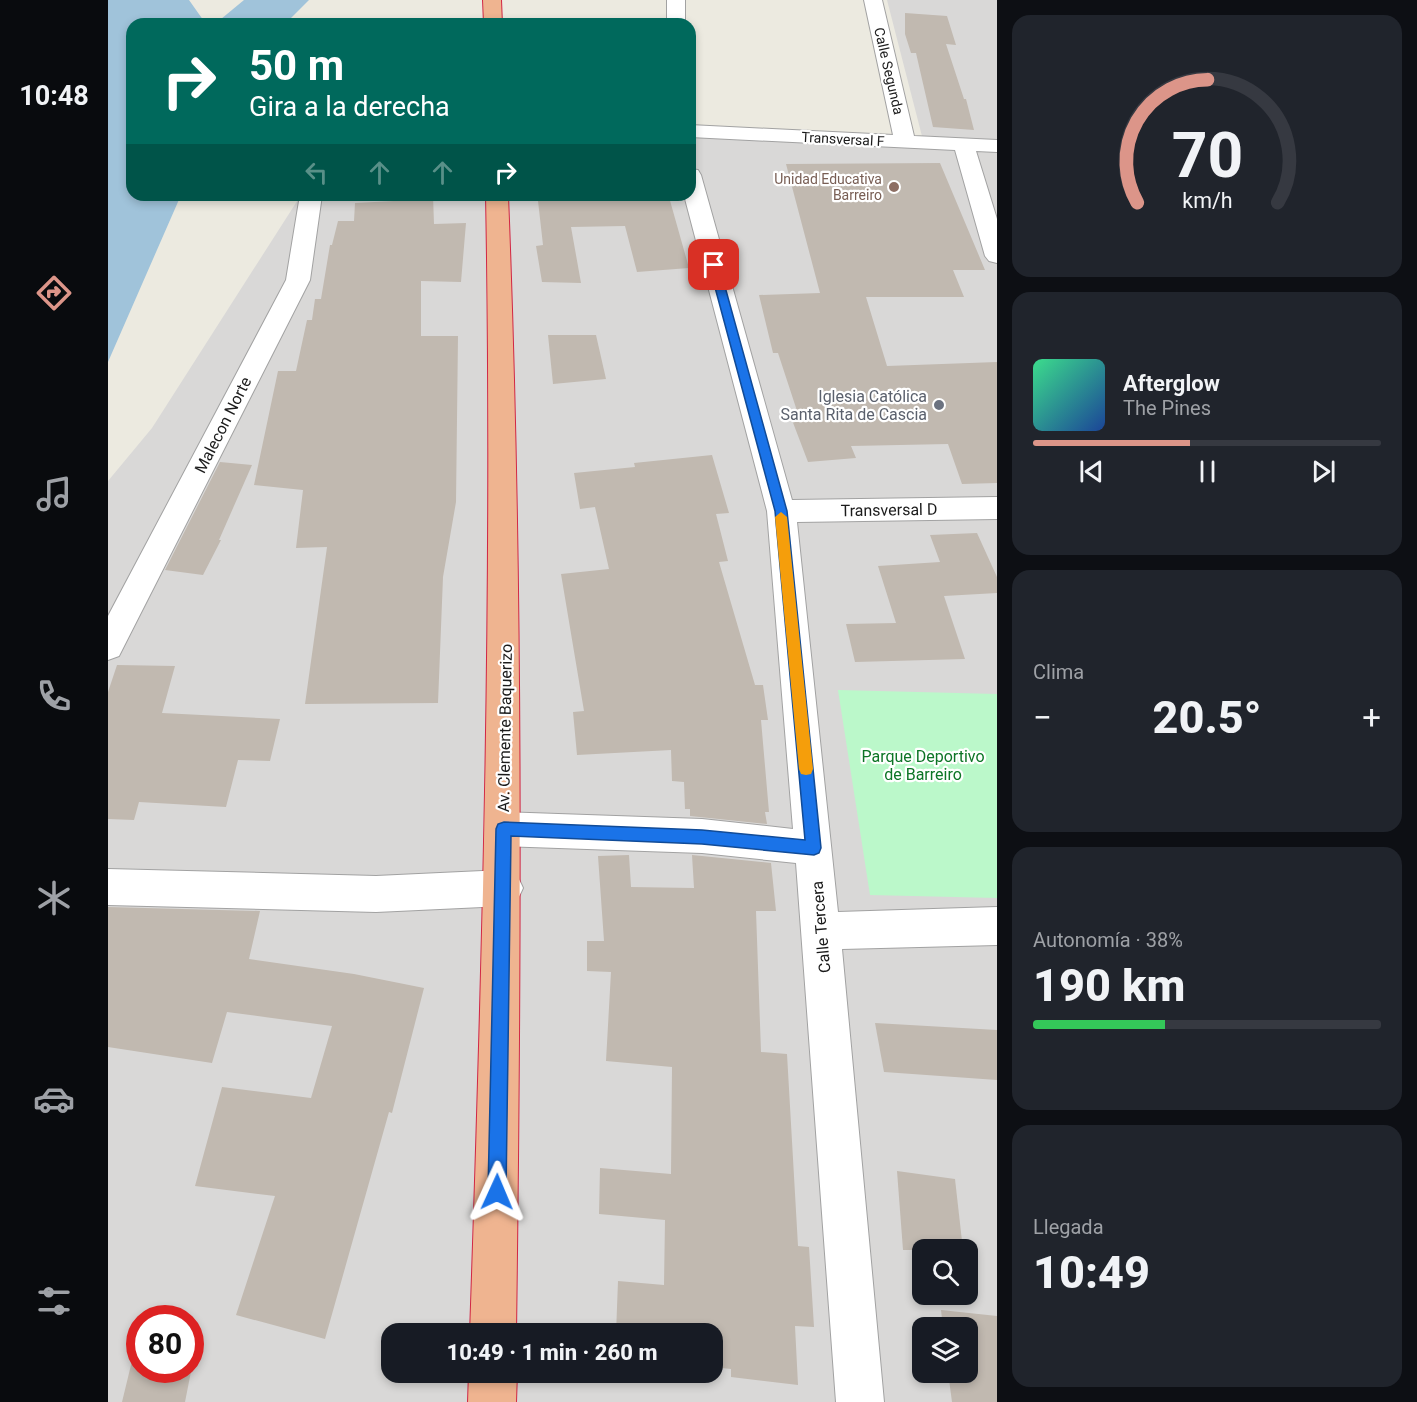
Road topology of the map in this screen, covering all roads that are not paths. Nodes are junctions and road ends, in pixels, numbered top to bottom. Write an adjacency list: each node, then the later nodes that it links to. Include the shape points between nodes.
1 (492, 0): 4 (highway)
2 (676, 0): 5 (street)
3 (873, 0): 7 (street, Calle Segunda)
4 (493, 18)
5 (676, 18)
6 (696, 131): 7 (street, Transversal F)
7 (905, 142): 8 (street, Transversal F)
8 (964, 146): 9 (street, Transversal F); 13 (street)
9 (997, 146)
10 (696, 198): 15 (street, Calle Tercera)
11 (310, 201): 16 (street, Malecon Norte, via 298,280)
12 (497, 201): 17 (highway, Av. Clemente Baquerizo, via 506,595)
13 (996, 249)
14 (997, 508): 15 (street, Transversal D)
15 (781, 511): 18 (street, Calle Tercera)
16 (108, 647)
17 (504, 829): 18 (street, via 702,837); 20 (highway, Av. Clemente Baquerizo)
18 (814, 848): 22 (street, Calle Tercera)
19 (108, 887): 20 (street, via 376,894)
20 (504, 888): 23 (highway, Av. Clemente Baquerizo)
21 (997, 926): 22 (street)
22 (821, 931): 26 (street, Calle Tercera)
23 (493, 1323)
24 (493, 1383): 25 (highway)
25 (492, 1402)
26 (860, 1402)

